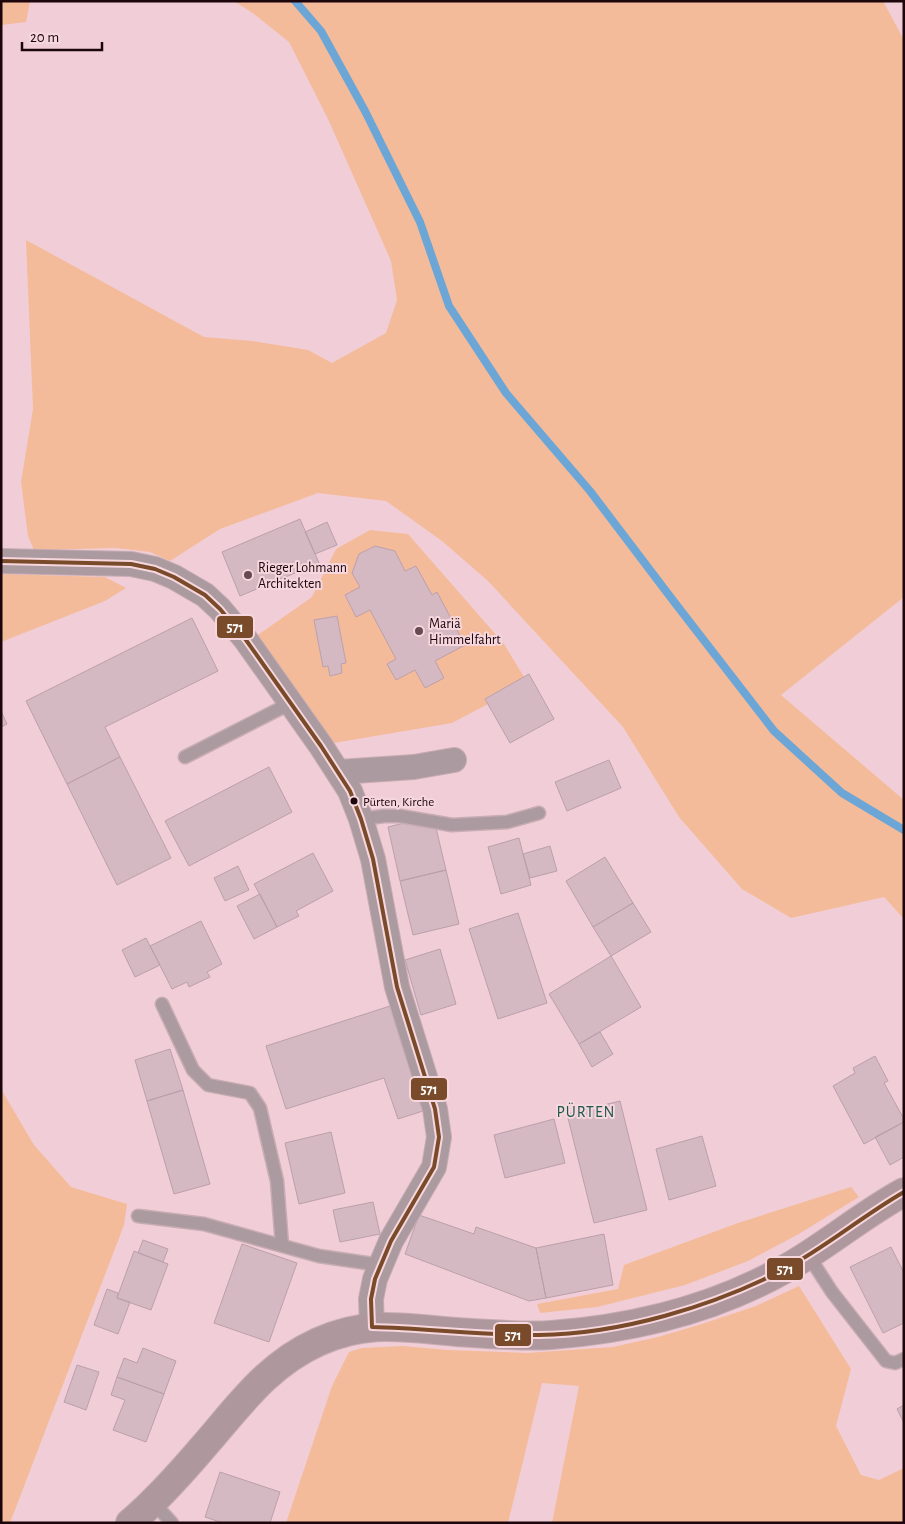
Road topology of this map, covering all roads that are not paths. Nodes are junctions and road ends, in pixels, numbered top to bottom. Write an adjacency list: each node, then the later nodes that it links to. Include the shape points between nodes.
1 (1, 561): 2 (street, via 130,564 174,577 205,595 220,609)
2 (291, 703): 3 (lane); 5 (street)
3 (185, 757)
4 (454, 760): 5 (street, via 414,767)
5 (339, 772): 7 (street)
6 (539, 813): 7 (lane, via 507,822 452,825 400,816)
7 (361, 819): 13 (street, via 373,859 397,987 435,1109 439,1137 434,1167)
8 (162, 1004): 11 (lane, via 193,1070 208,1085 250,1092 260,1108 277,1180)
9 (904, 1192): 12 (main road)
10 (138, 1216): 11 (lane, via 204,1224)
11 (282, 1246): 13 (lane, via 318,1256)
12 (808, 1255): 14 (main road, via 784,1270 709,1303 601,1329 527,1335); 15 (lane, via 832,1292 886,1361 895,1363)
13 (380, 1266): 14 (street, via 370,1299)
14 (372, 1327): 16 (main road, via 350,1330 319,1341 283,1362 256,1385)
15 (904, 1359)
16 (153, 1502): 17 (main road); 18 (lane)
17 (130, 1523)
18 (172, 1523)

